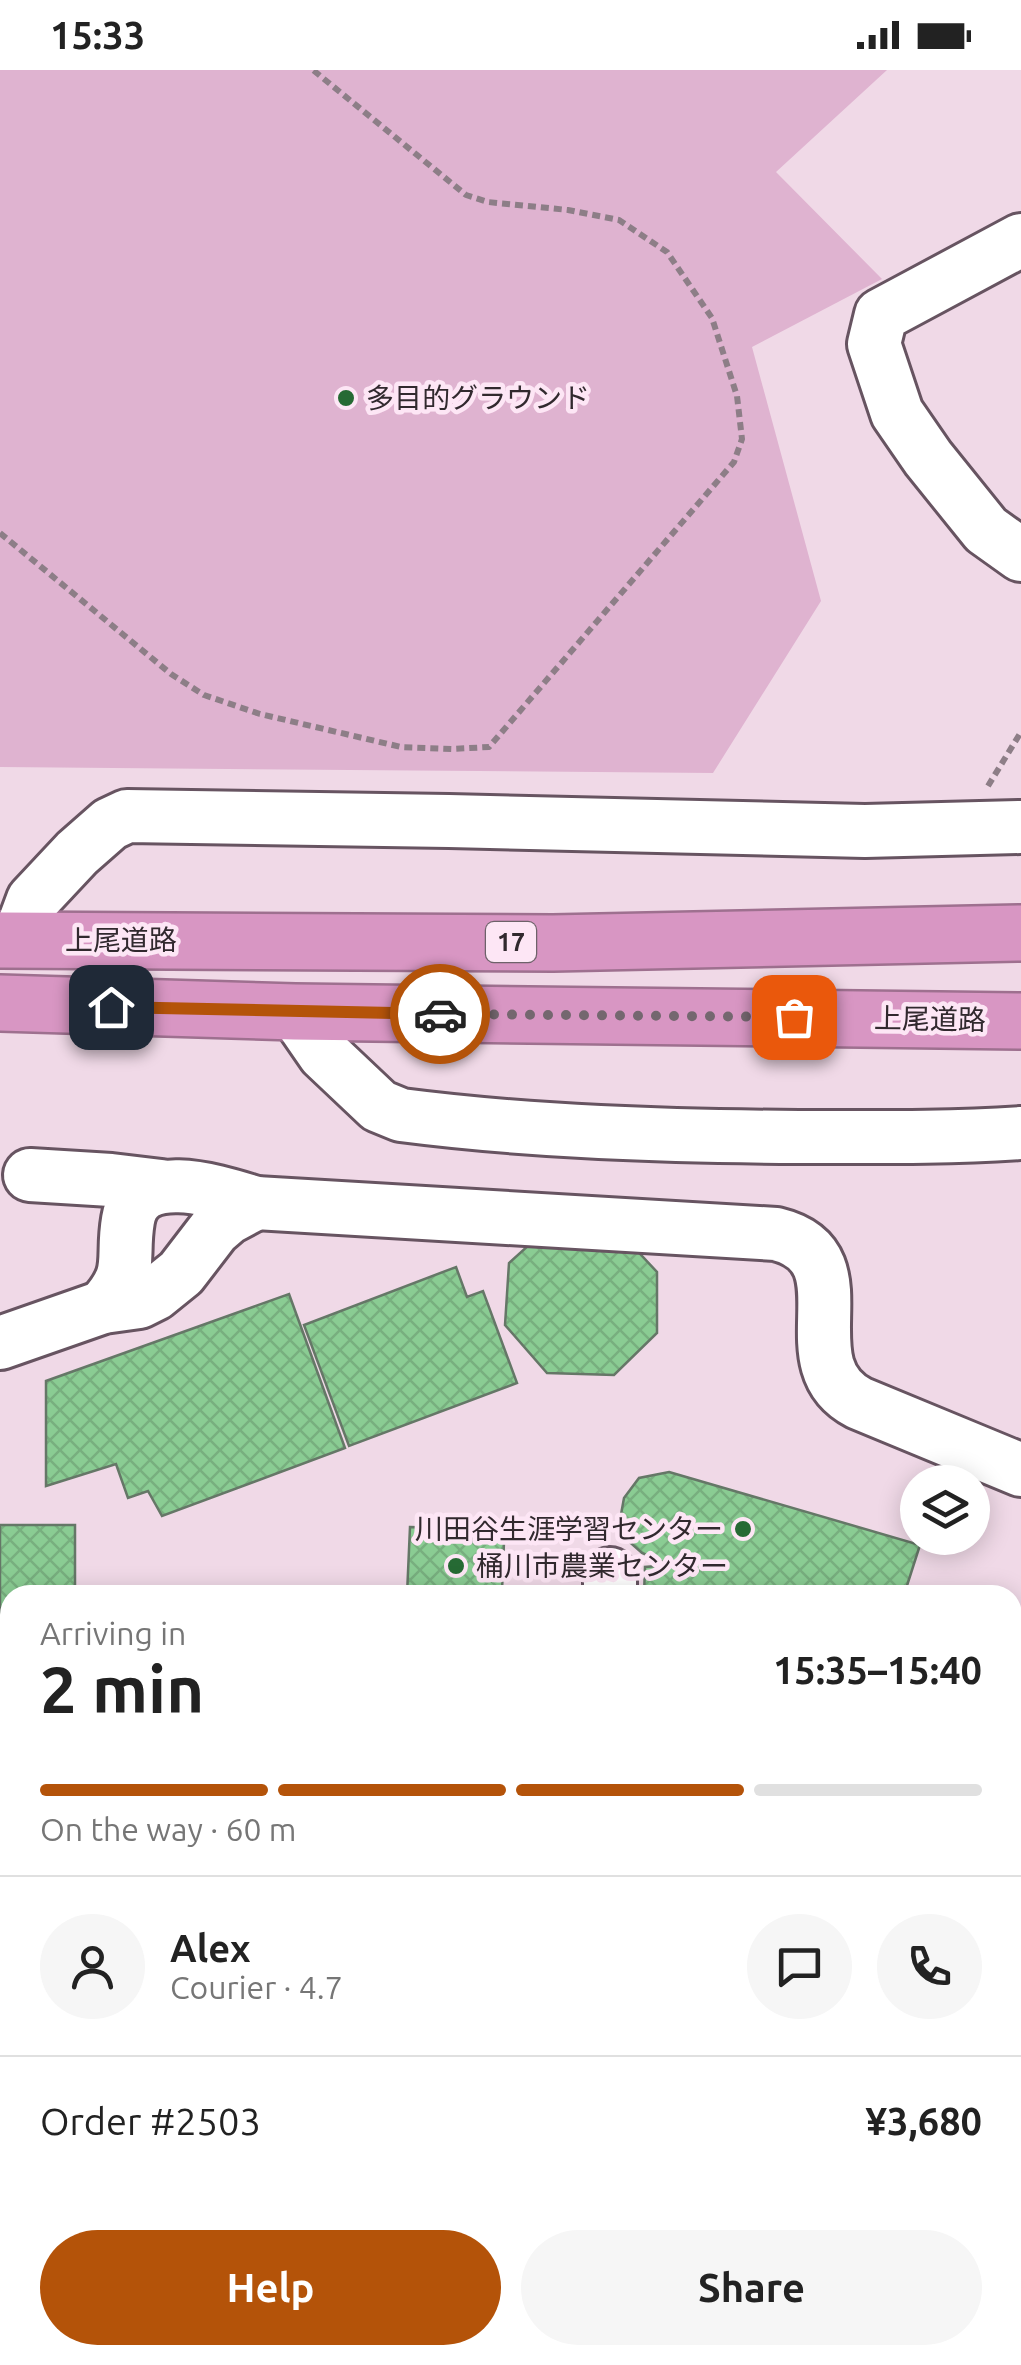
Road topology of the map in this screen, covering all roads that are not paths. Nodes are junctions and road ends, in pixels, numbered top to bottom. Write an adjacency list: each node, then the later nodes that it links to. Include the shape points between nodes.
1 (1021, 240): 2 (street, via 881,315 874,344 897,413 928,458 986,530)
2 (1021, 555)
3 (1000, 828): 5 (street, via 865,832 127,816 110,824 33,900)
4 (1021, 933): 5 (highway, 上尾道路 / 17, via 553,942)
5 (9, 940)
6 (0, 1003): 7 (highway, 上尾道路)
7 (295, 1012): 8 (highway, 上尾道路); 9 (street, via 324,1054 379,1106 401,1116 694,1136)
8 (1021, 1021)
9 (1021, 1133)
10 (30, 1176): 11 (street)
11 (161, 1186): 12 (street); 13 (street, via 131,1208 122,1282)
12 (256, 1203): 13 (street, via 214,1230 156,1294); 15 (street, via 788,1237 822,1272 825,1359 836,1386 860,1403)
13 (103, 1308): 14 (street)
14 (0, 1343)
15 (1021, 1470)

